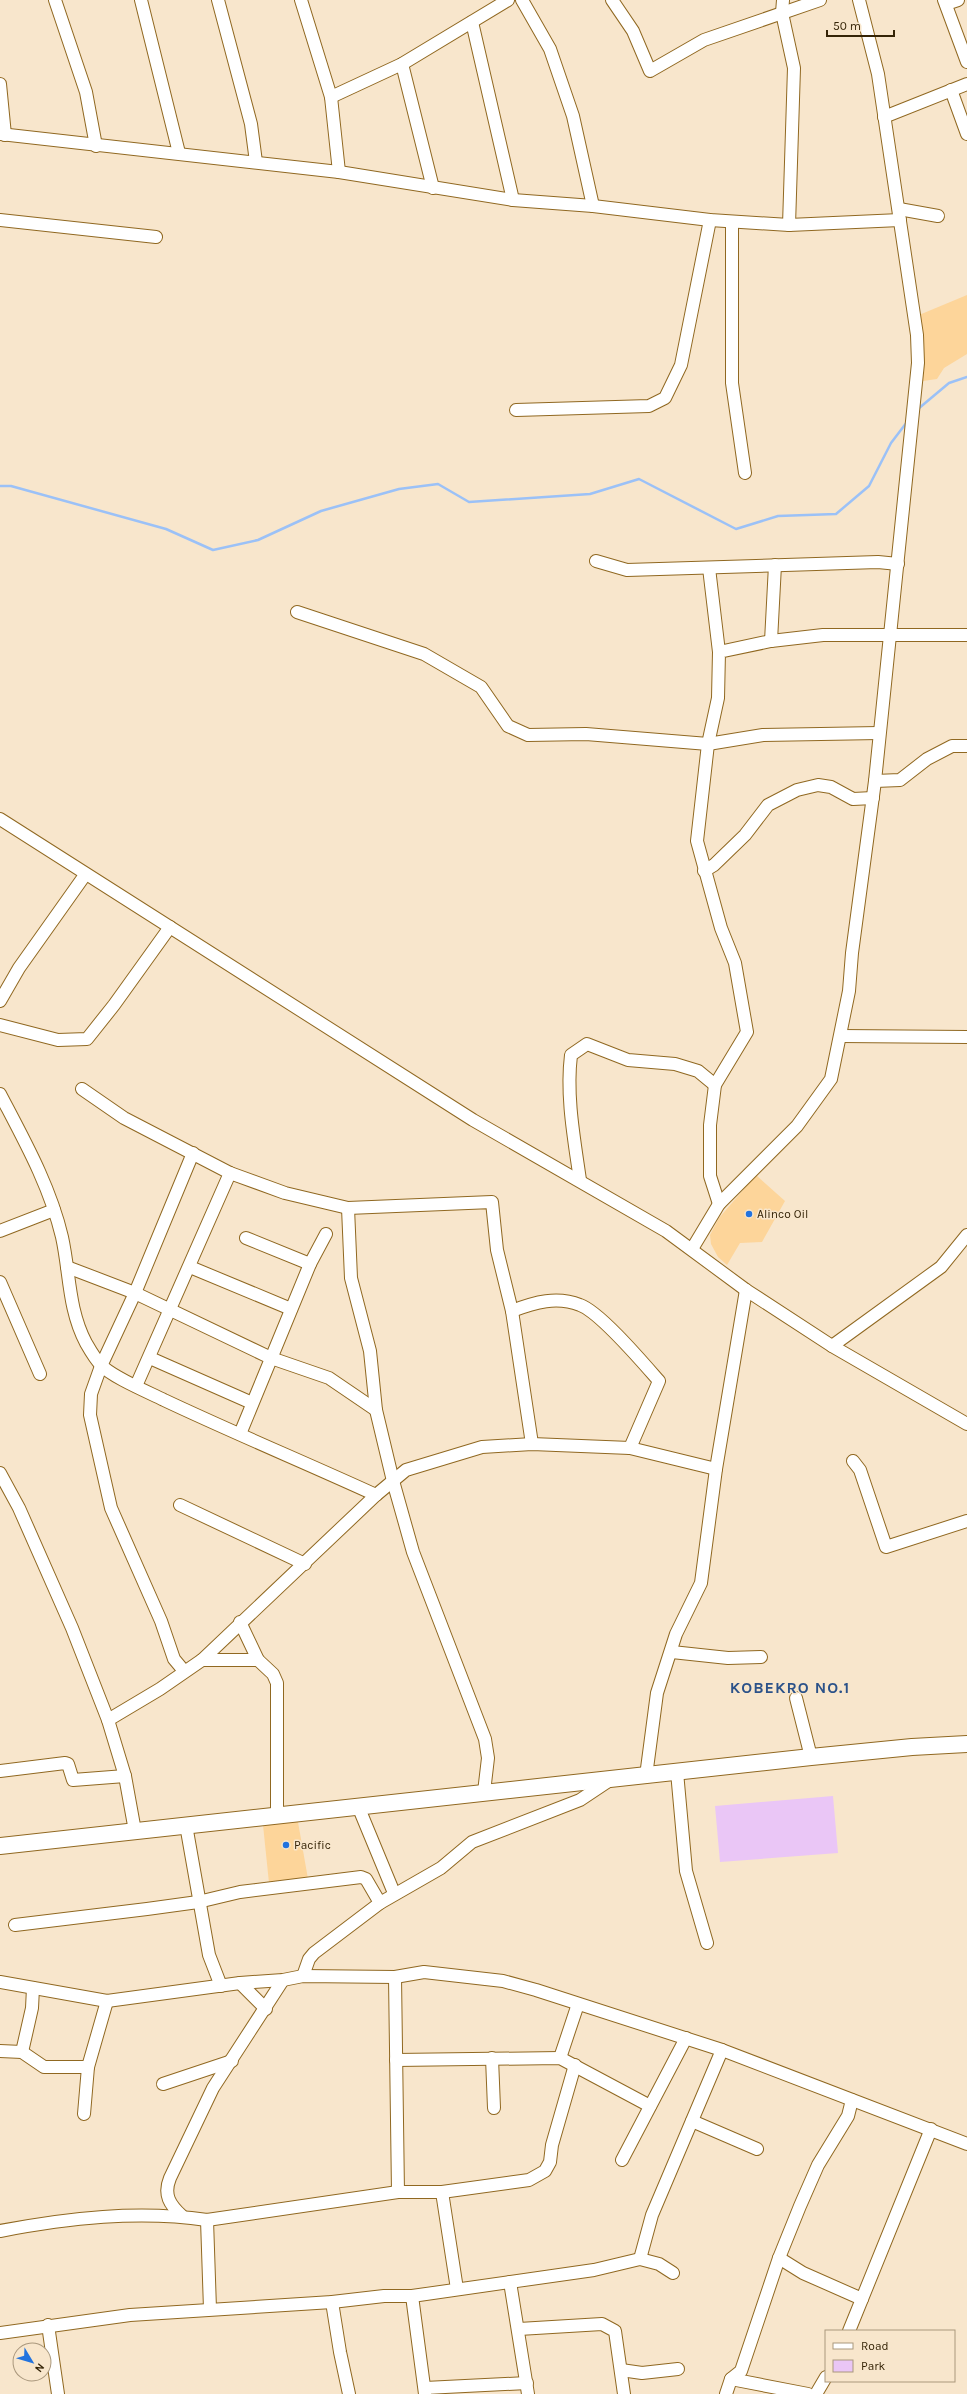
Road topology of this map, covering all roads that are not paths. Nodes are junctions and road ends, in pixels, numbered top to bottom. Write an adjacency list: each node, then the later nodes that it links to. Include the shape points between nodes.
1 (55, 0): 24 (street, via 86,92)
2 (141, 0): 25 (street)
3 (218, 0): 26 (street, via 251,124)
4 (301, 0): 20 (street)
5 (508, 0): 14 (street)
6 (522, 0): 30 (street, via 550,49 573,116)
7 (612, 0): 13 (street, via 633,31 650,71 704,40)
8 (783, 0): 13 (street)
9 (820, 0): 13 (street)
10 (859, 0): 21 (street, via 878,74)
11 (958, 0): 12 (street)
12 (945, 2): 15 (street)
13 (782, 13): 36 (street, via 794,68)
14 (472, 22): 16 (street); 29 (street)
15 (967, 62)
16 (402, 64): 20 (street); 28 (street)
17 (0, 84): 22 (street)
18 (967, 84): 19 (street)
19 (951, 90): 21 (street); 23 (street)
20 (330, 97): 27 (street)
21 (884, 118): 31 (street)
22 (3, 134): 24 (street)
23 (967, 134)
24 (96, 146): 25 (street)
25 (179, 153): 26 (street)
26 (256, 162): 27 (street)
27 (339, 172): 28 (street)
28 (433, 188): 29 (street)
29 (513, 200): 30 (street)
30 (593, 206): 34 (street)
31 (899, 215): 32 (street); 36 (street); 41 (street, via 917,335 918,363)
32 (938, 216)
33 (0, 220): 37 (street)
34 (710, 220): 35 (street); 38 (street, via 681,365 665,398 649,406)
35 (732, 222): 36 (street); 39 (street, via 732,383)
36 (789, 225)
37 (156, 237)
38 (516, 410)
39 (745, 473)
40 (596, 561): 43 (street, via 627,570)
41 (898, 564): 42 (street, via 878,562); 45 (street)
42 (775, 565): 43 (street); 47 (street)
43 (709, 568): 48 (street)
44 (298, 612): 50 (street, via 424,654 481,687 508,726 528,735 586,734)
45 (891, 635): 46 (street); 47 (street, via 823,635); 49 (street)
46 (967, 635)
47 (771, 641): 48 (street)
48 (719, 652): 50 (street, via 718,698)
49 (879, 733): 50 (street, via 764,734); 52 (street)
50 (708, 744): 55 (street, via 697,841)
51 (967, 746): 52 (street, via 952,746 927,759 900,780)
52 (875, 781): 53 (street)
53 (872, 798): 55 (street, via 853,799 831,787 818,785 797,790 768,805 745,835 714,865); 60 (street, via 849,991)
54 (0, 819): 56 (street)
55 (704, 871): 62 (street, via 735,963 747,1032)
56 (85, 875): 57 (street); 58 (street, via 19,968)
57 (170, 927): 59 (street, via 87,1039 58,1040); 67 (street, via 473,1120)
58 (0, 1001)
59 (0, 1025)
60 (841, 1036): 61 (street); 68 (street, via 831,1079 818,1100 797,1126)
61 (967, 1036)
62 (715, 1085): 67 (street, via 698,1071 675,1064 628,1060 587,1044 571,1055 571,1113); 68 (street, via 710,1125 710,1176)
63 (82, 1089): 65 (street, via 124,1118)
64 (0, 1094): 70 (street, via 36,1162)
65 (193, 1154): 66 (street); 81 (street)
66 (230, 1173): 69 (street, via 285,1193); 78 (street)
67 (580, 1180): 75 (street)
68 (719, 1204): 75 (street)
69 (348, 1208): 84 (street, via 492,1202 497,1250); 92 (street, via 351,1278 370,1351)
70 (54, 1210): 71 (street); 77 (street)
71 (0, 1231)
72 (326, 1234): 76 (street)
73 (967, 1235): 85 (street, via 941,1267)
74 (246, 1238): 76 (street)
75 (692, 1249): 80 (street)
76 (310, 1264): 82 (street)
77 (67, 1267): 81 (street); 88 (street, via 69,1293 76,1322 85,1342)
78 (190, 1267): 82 (street); 83 (street)
79 (0, 1282): 89 (street)
80 (746, 1290): 85 (street); 98 (street)
81 (134, 1293): 83 (street); 88 (street)
82 (291, 1309): 87 (street)
83 (171, 1310): 86 (street); 87 (street)
84 (512, 1311): 95 (street); 96 (street, via 532,1303 556,1300 582,1305 602,1321 659,1381)
85 (832, 1346): 93 (street)
86 (150, 1358): 90 (street); 91 (street)
87 (271, 1358): 91 (street); 92 (street, via 329,1378)
88 (101, 1366): 90 (street); 110 (street, via 91,1394 90,1415 111,1508 161,1621 174,1659)
89 (40, 1374)
90 (136, 1386): 94 (street)
91 (252, 1403): 94 (street)
92 (376, 1410): 100 (street)
93 (967, 1424)
94 (240, 1434): 101 (street)
95 (532, 1444): 96 (street); 100 (street, via 482,1447 406,1470)
96 (630, 1448): 98 (street)
97 (853, 1461): 103 (street, via 860,1470 886,1548)
98 (716, 1469): 106 (street, via 701,1582 676,1634)
99 (0, 1472): 112 (street, via 19,1508 72,1628)
100 (393, 1481): 101 (street); 120 (street, via 412,1552 485,1739 488,1758)
101 (376, 1495): 104 (street)
102 (180, 1505): 104 (street)
103 (967, 1521)
104 (305, 1564): 105 (street)
105 (240, 1622): 108 (street); 109 (street)
106 (672, 1652): 107 (street, via 728,1658); 118 (street, via 657,1693)
107 (761, 1658)
108 (202, 1660): 109 (street); 110 (street)
109 (258, 1660): 122 (street, via 273,1674 277,1683)
110 (184, 1671): 112 (street, via 160,1689)
111 (796, 1698): 114 (street)
112 (108, 1720): 117 (street)
113 (967, 1744): 114 (main road)
114 (812, 1757): 116 (main road)
115 (0, 1771): 117 (street, via 65,1763 68,1764 73,1780)
116 (677, 1772): 118 (main road); 130 (street, via 686,1871)
117 (125, 1776): 124 (street)
118 (646, 1776): 119 (main road)
119 (610, 1780): 120 (main road); 126 (street, via 580,1800 472,1842 441,1868)
120 (484, 1792): 121 (main road)
121 (358, 1806): 122 (main road); 126 (street)
122 (277, 1815): 123 (main road)
123 (186, 1825): 124 (main road); 127 (street)
124 (135, 1831): 125 (main road)
125 (0, 1846)
126 (394, 1893): 128 (street)
127 (198, 1902): 128 (street, via 240,1892 361,1877 366,1879); 129 (street); 136 (street, via 209,1955)
128 (380, 1903): 131 (street, via 314,1953 308,1960)
129 (15, 1925)
130 (707, 1943)
131 (303, 1976): 132 (street); 133 (street)
132 (395, 1977): 139 (street, via 424,1972 503,1981); 147 (street)
133 (283, 1980): 135 (street); 140 (street)
134 (0, 1982): 137 (street)
135 (240, 1982): 136 (street); 140 (street)
136 (221, 1986): 138 (street)
137 (33, 1988): 138 (street); 144 (street, via 32,2008)
138 (107, 2001): 150 (street)
139 (578, 2004): 141 (street); 146 (street)
140 (266, 2009): 148 (street)
141 (686, 2038): 142 (street); 153 (street)
142 (722, 2050): 152 (street); 156 (street)
143 (0, 2051): 144 (street)
144 (22, 2052): 150 (street, via 44,2067)
145 (492, 2058): 146 (street); 147 (street); 154 (street)
146 (560, 2058): 149 (street)
147 (396, 2060): 161 (street)
148 (232, 2061): 151 (street); 163 (street, via 213,2088 167,2184 169,2202)
149 (575, 2065): 153 (street); 162 (street, via 552,2145 550,2162 545,2171 529,2180)
150 (88, 2067): 155 (street)
151 (163, 2084)
152 (852, 2100): 157 (street); 166 (street, via 848,2116 818,2165)
153 (650, 2106): 160 (street)
154 (494, 2108)
155 (84, 2114)
156 (692, 2121): 159 (street); 167 (street, via 652,2215)
157 (931, 2129): 158 (street); 172 (street)
158 (967, 2144)
159 (757, 2149)
160 (622, 2160)
161 (398, 2192): 162 (street); 164 (street)
162 (442, 2192): 170 (street)
163 (182, 2216): 164 (street); 165 (street, via 91,2217)
164 (207, 2220): 174 (street)
165 (0, 2231)
166 (779, 2258): 172 (street, via 803,2273); 181 (street, via 741,2371)
167 (640, 2259): 168 (street, via 659,2264); 169 (street, via 594,2270)
168 (673, 2273)
169 (510, 2282): 170 (street); 176 (street)
170 (457, 2290): 171 (street)
171 (412, 2296): 173 (street, via 384,2296); 184 (street)
172 (862, 2299): 177 (street)
173 (332, 2302): 174 (street); 186 (street)
174 (210, 2309): 175 (street)
175 (48, 2325): 178 (street); 185 (street)
176 (519, 2329): 180 (street, via 602,2324 615,2331); 183 (street)
177 (849, 2330)
178 (0, 2332)
179 (678, 2369): 180 (street, via 642,2373)
180 (621, 2370): 187 (street)
181 (731, 2379): 188 (street); 189 (street)
182 (825, 2379): 190 (street)
183 (527, 2388): 184 (street)
184 (425, 2391)
185 (58, 2394)
186 (349, 2394)
187 (624, 2394)
188 (726, 2394)
189 (808, 2394)
190 (816, 2394)

